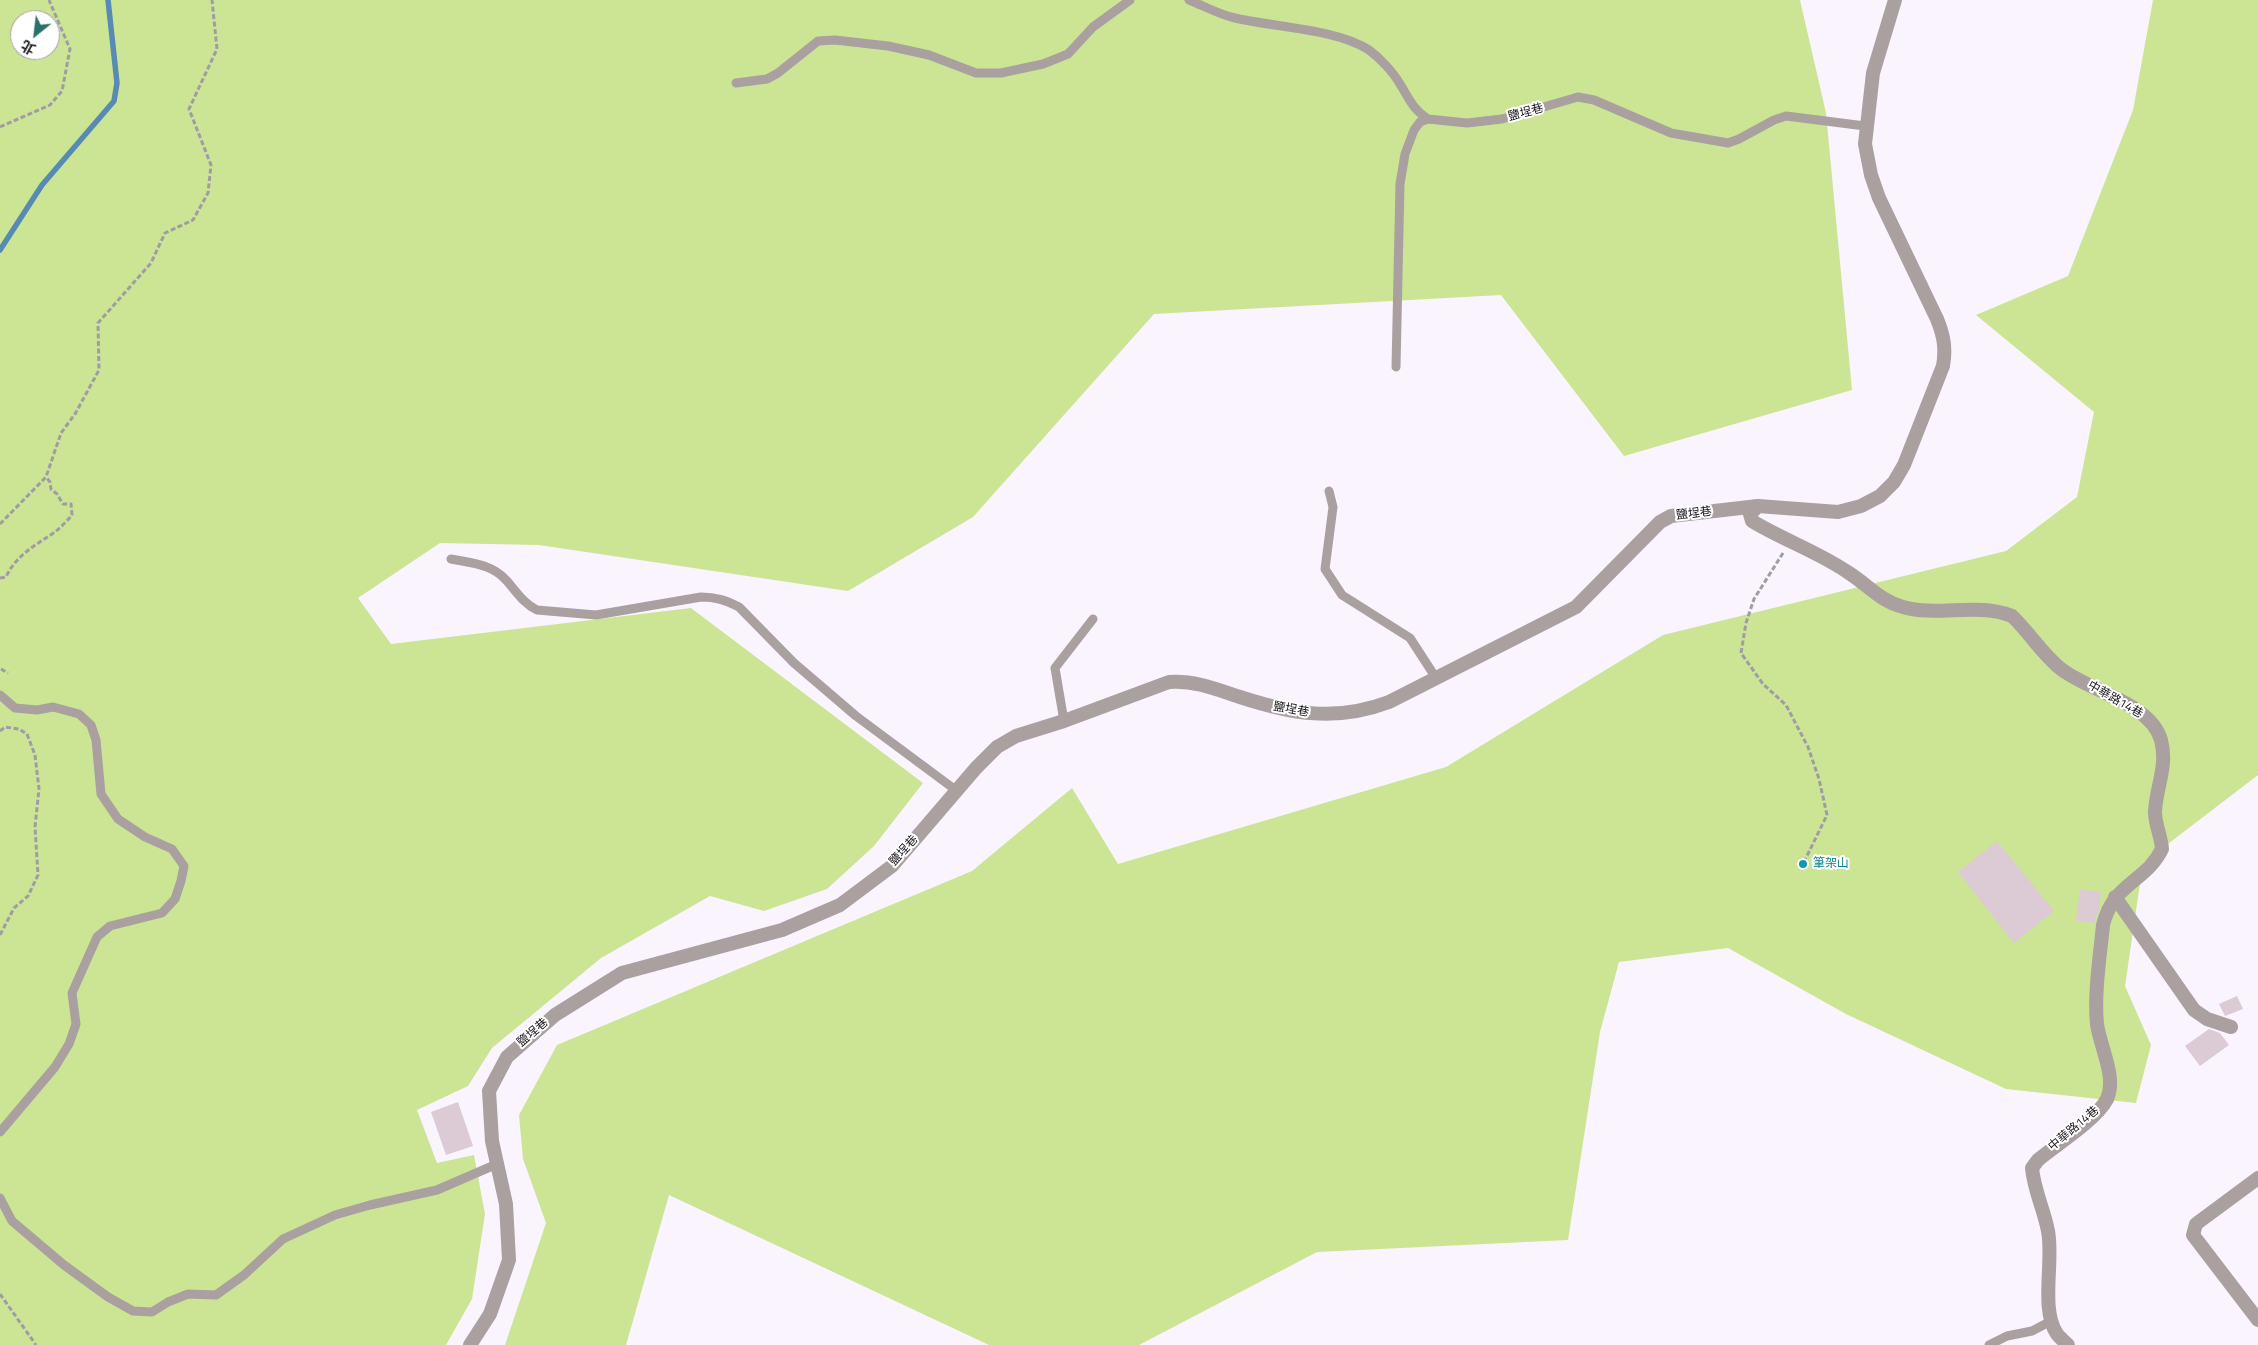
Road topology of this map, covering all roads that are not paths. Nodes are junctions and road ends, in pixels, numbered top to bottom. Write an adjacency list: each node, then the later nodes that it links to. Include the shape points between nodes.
1 (1130, 0): 4 (lane, via 1093,27 1068,54 1043,64 1001,73 976,73 929,55 888,46 826,40 818,41 768,79)
2 (1189, 0): 5 (lane, via 1233,18 1291,27 1346,40 1369,50 1400,83 1415,109)
3 (1894, 0): 6 (street, 鹽埕巷, via 1872,73)
4 (736, 83)
5 (1428, 119): 6 (lane, 鹽埕巷, via 1467,122 1502,119 1578,97 1594,100 1671,133 1715,142 1728,143 1740,139 1786,116); 7 (lane, via 1420,122 1414,130 1405,154 1400,184)
6 (1865, 126): 9 (street, 鹽埕巷, via 1871,175 1879,198 1944,336 1943,366 1904,465 1880,496 1861,506 1838,512)
7 (1396, 367)
8 (1329, 491): 12 (lane, via 1333,507 1325,569 1342,595 1410,638)
9 (1758, 506): 12 (street, 鹽埕巷, via 1671,516 1660,522 1576,607); 16 (street, 中華路14巷, via 1750,514 1752,521 1848,572 1873,594 1903,608 1989,610 2012,616 2062,669 2138,711 2155,725 2164,758 2155,809 2162,849 2150,867)
10 (451, 559): 15 (lane, via 493,569 529,606 537,610 596,615 701,597 728,601 739,607 794,662 856,716)
11 (1093, 619): 14 (lane, via 1055,668)
12 (1436, 678): 14 (street, 鹽埕巷, via 1375,708 1320,714 1273,708 1186,681 1169,682)
13 (0, 694): 18 (lane, via 15,708 37,710 54,706 79,714 91,725 96,740 100,794 118,819 145,837 172,849 184,866 175,899 162,913 110,926 97,937 72,993 76,1024 69,1044 55,1068)
14 (1064, 721): 15 (street, 鹽埕巷, via 1016,736 997,748)
15 (957, 790): 19 (street, 鹽埕巷, via 892,866 840,905 782,930 622,974 554,1015 507,1057 489,1091)
16 (2115, 897): 17 (street, via 2194,1010 2207,1019); 23 (street, 中華路14巷, via 2106,911 2099,969 2097,1023 2109,1076 2107,1099 2098,1112 2032,1168 2049,1238)
17 (2231, 1027)
18 (0, 1132)
19 (497, 1164): 21 (lane, via 436,1190 335,1215 283,1239 244,1275 216,1295 188,1294 152,1312 133,1311 64,1265 12,1221); 24 (street, 鹽埕巷, via 506,1204 510,1260 490,1314)
20 (2258, 1178): 22 (street, via 2196,1224 2193,1235)
21 (0, 1198)
22 (2258, 1320)
23 (2051, 1321): 25 (lane); 26 (street, 中華路14巷, via 2057,1334)
24 (470, 1345)
25 (1989, 1345)
26 (2068, 1345)

